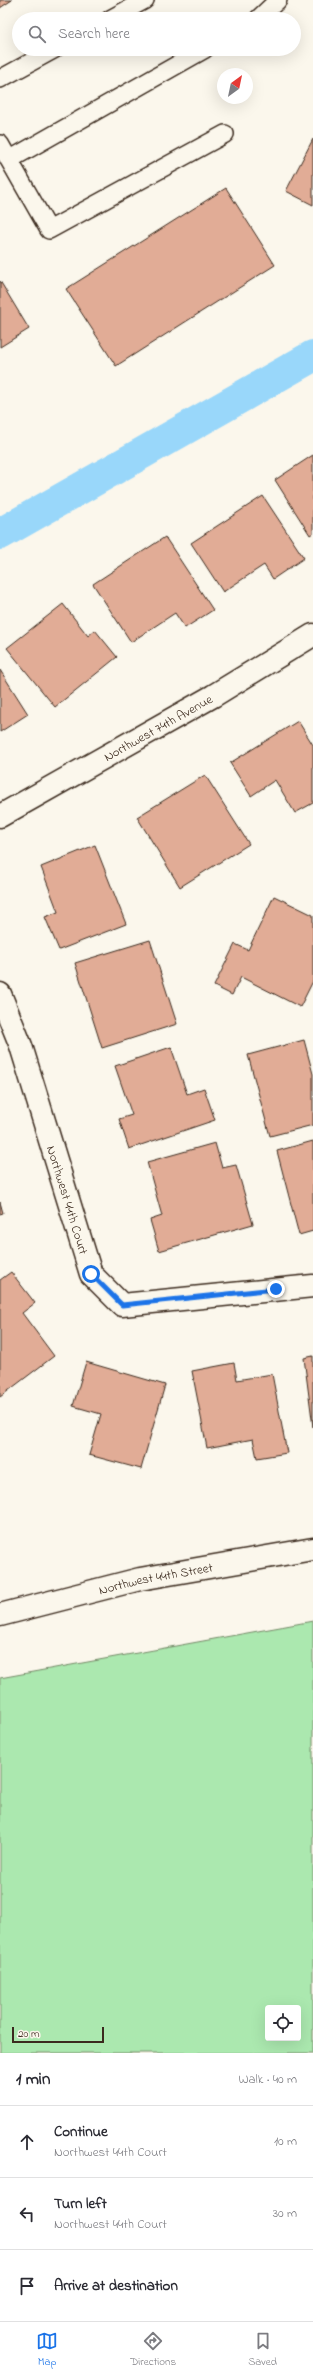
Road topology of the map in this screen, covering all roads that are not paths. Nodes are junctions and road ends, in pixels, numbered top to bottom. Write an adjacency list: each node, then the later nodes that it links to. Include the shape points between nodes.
1 (145, 0): 3 (lane)
2 (278, 0): 4 (lane)
3 (123, 12)
4 (265, 12)
5 (42, 56): 7 (lane)
6 (193, 56): 10 (lane)
7 (0, 79)
8 (225, 134): 10 (lane, via 49,230)
9 (0, 144): 10 (lane)
10 (9, 160)
11 (313, 635): 12 (street, Northwest 74th Avenue, via 213,696)
12 (0, 816)
13 (0, 994): 14 (street, Northwest 44th Court, via 21,1046 91,1274 122,1305)
14 (313, 1286)
15 (313, 1549): 16 (street, Northwest 44th Street, via 140,1580)
16 (0, 1615)

